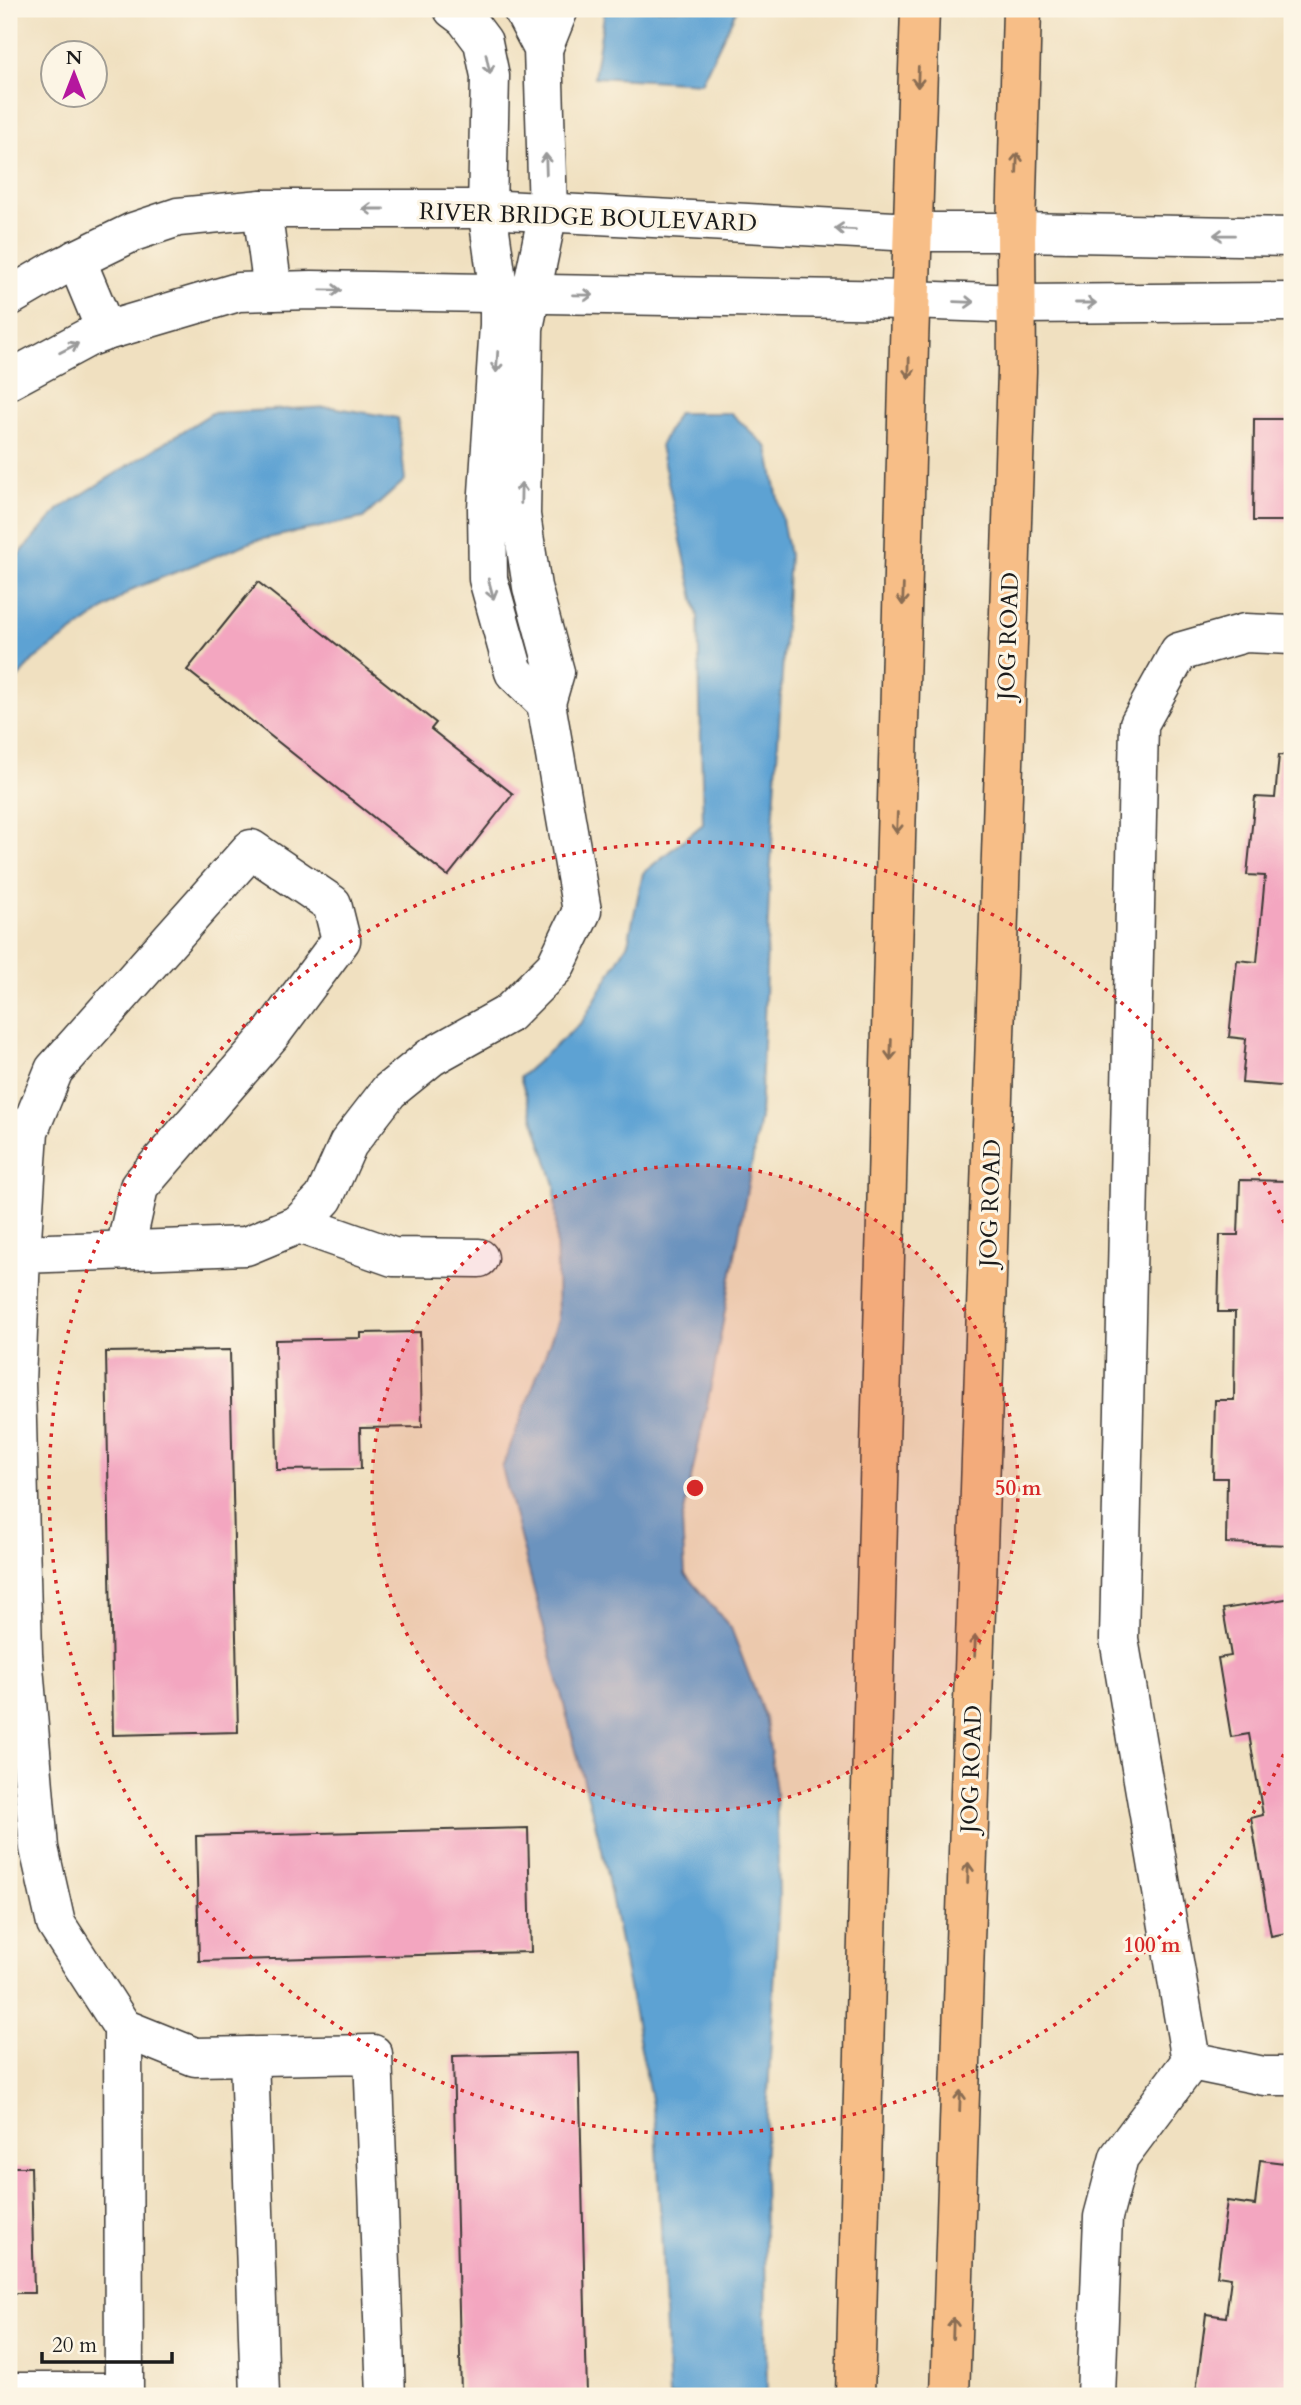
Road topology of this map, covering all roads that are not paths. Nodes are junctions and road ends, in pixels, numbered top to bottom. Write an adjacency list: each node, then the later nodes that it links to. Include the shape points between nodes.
1 (453, 9): 8 (street, one-way to 8, via 483,42 490,75)
2 (522, 9): 6 (street)
3 (559, 9): 6 (street)
4 (920, 9): 10 (main road, one-way to 10)
5 (1022, 9): 11 (main road, JOG ROAD, one-way to 5)
6 (543, 49): 9 (street, one-way to 6)
7 (262, 209): 8 (street, RIVER BRIDGE BOULEVARD, one-way to 7); 13 (street, RIVER BRIDGE BOULEVARD, via 178,217); 14 (street)
8 (487, 209): 9 (street, RIVER BRIDGE BOULEVARD); 19 (street)
9 (548, 212): 10 (street, RIVER BRIDGE BOULEVARD, one-way to 9); 19 (street)
10 (913, 232): 11 (street, RIVER BRIDGE BOULEVARD); 16 (main road)
11 (1016, 232): 12 (street, RIVER BRIDGE BOULEVARD, one-way to 11); 18 (main road, JOG ROAD)
12 (1292, 237)
13 (76, 259): 15 (street, RIVER BRIDGE BOULEVARD); 20 (street)
14 (273, 291): 19 (street, one-way to 19, via 312,289); 20 (street, via 238,292)
15 (9, 297)
16 (910, 300): 18 (street, one-way to 18); 19 (street, one-way to 16); 36 (main road, one-way to 36)
17 (1292, 303): 18 (street, one-way to 17)
18 (1018, 304): 37 (main road, JOG ROAD, one-way to 18)
19 (518, 305): 23 (street, via 521,515 532,587 555,672 546,703 582,911 555,967 508,1014 430,1057 389,1091 348,1144 324,1198)
20 (106, 331): 21 (street, one-way to 20)
21 (9, 380)
22 (1292, 635): 30 (street, via 1245,633 1179,652 1139,724 1119,1639)
23 (299, 1224): 24 (street, via 246,1246); 26 (street, via 393,1257)
24 (125, 1250): 25 (street); 25 (street, via 139,1187 272,1033 341,940 332,904 251,849 54,1070 29,1130)
25 (22, 1254): 27 (street, via 16,1383)
26 (479, 1258)
27 (16, 1655): 28 (street, via 39,1848 56,1924)
28 (123, 2028): 29 (street, via 195,2057); 33 (street)
29 (248, 2056): 34 (street); 35 (street, via 373,2054)
30 (1191, 2061): 31 (street, via 1264,2076); 38 (street, via 1119,2157 1103,2217)
31 (1292, 2076)
32 (9, 2392): 33 (street)
33 (124, 2394)
34 (260, 2396)
35 (386, 2396)
36 (855, 2396)
37 (950, 2396)
38 (1096, 2396)

